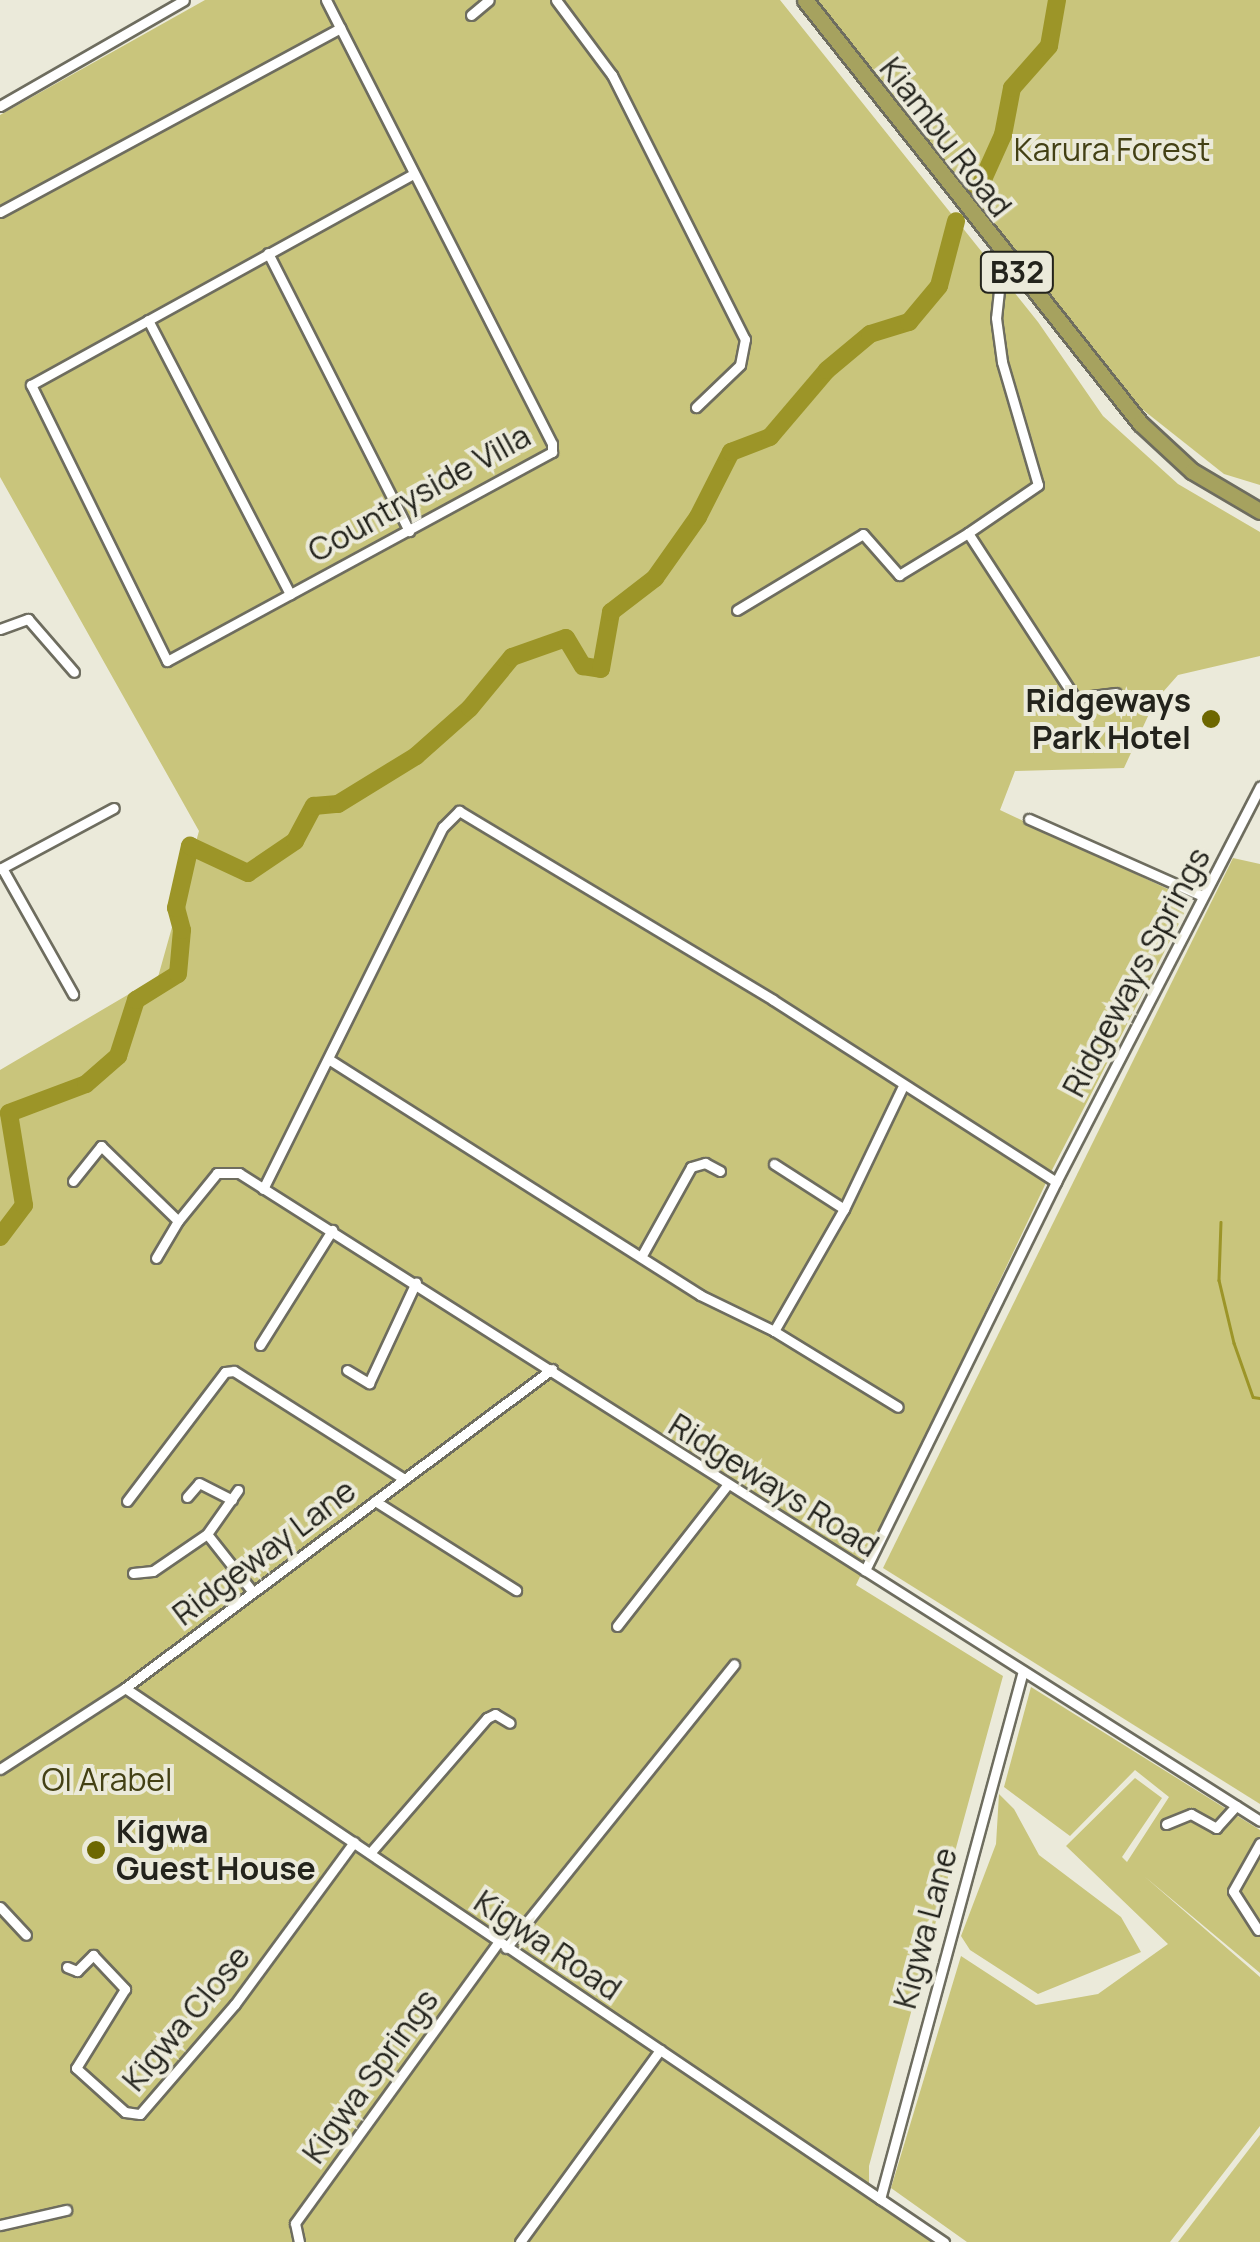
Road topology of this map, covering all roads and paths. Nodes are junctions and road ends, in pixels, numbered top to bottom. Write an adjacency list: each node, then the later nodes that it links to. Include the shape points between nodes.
1 (184, 0): 8 (street)
2 (326, 0): 7 (street, Countryside Villa)
3 (490, 0): 6 (street)
4 (556, 0): 14 (street, via 612,75 745,338 740,365)
5 (805, 0): 12 (highway, Kiambu Road / B32)
6 (471, 14)
7 (340, 28): 9 (street, Countryside Villa); 10 (street)
8 (0, 106)
9 (414, 174): 11 (street); 16 (street, Countryside Villa, via 552,452)
10 (0, 212)
11 (268, 253): 13 (street); 16 (street)
12 (1003, 254): 15 (highway, Kiambu Road / B32, via 1140,424 1192,471); 17 (street, via 996,304 1002,362 1038,485)
13 (148, 320): 18 (street); 18 (street, Countryside Villa, via 30,388 167,661)
14 (696, 407)
15 (1260, 511)
16 (409, 531): 18 (street, Countryside Villa)
17 (968, 533): 19 (street, via 899,575 863,534); 22 (street, via 1075,698)
18 (290, 594)
19 (738, 610)
20 (0, 629): 21 (street, via 28,620)
21 (74, 672)
22 (1116, 693)
23 (1260, 786): 27 (street, Ridgeways Springs)
24 (114, 808): 26 (street)
25 (1029, 819): 27 (street)
26 (1, 868): 28 (street)
27 (1204, 896): 34 (street, Ridgeways Springs)
28 (73, 994)
29 (330, 1060): 30 (street, via 443,827 465,811 773,1000); 35 (street); 39 (street)
30 (902, 1088): 34 (street); 36 (street)
31 (774, 1164): 36 (street)
32 (720, 1171): 39 (street, via 705,1163 691,1167)
33 (72, 1182): 37 (street, via 90,1153 107,1148)
34 (1056, 1182): 55 (street, Ridgeways Springs)
35 (263, 1189): 37 (street, Ridgeways Road, via 240,1173 217,1172); 38 (street, Ridgeways Road)
36 (844, 1209): 42 (street)
37 (178, 1222): 40 (street)
38 (332, 1230): 41 (street, Ridgeways Road); 43 (street)
39 (641, 1257): 42 (street)
40 (156, 1258)
41 (416, 1282): 44 (street, Ridgeways Road); 45 (street, via 368,1383)
42 (774, 1331): 46 (street)
43 (260, 1345)
44 (552, 1368): 47 (street, Ridgeway Lane); 48 (street, Ridgeways Road)
45 (347, 1370)
46 (898, 1407)
47 (404, 1479): 51 (street, via 234,1371 214,1380); 53 (street, Ridgeway Lane)
48 (728, 1485): 55 (street, Ridgeways Road); 59 (street)
49 (238, 1490): 52 (street)
50 (187, 1498): 52 (street, via 199,1483)
51 (127, 1500)
52 (232, 1500): 54 (street)
53 (374, 1500): 57 (street); 58 (street, Ridgeway Lane)
54 (208, 1534): 56 (street, via 154,1572); 58 (street)
55 (865, 1571): 61 (street, Ridgeways Road)
56 (134, 1574)
57 (516, 1590)
58 (252, 1591): 62 (street, Ridgeway Lane)
59 (617, 1626)
60 (734, 1664): 74 (street)
61 (1022, 1670): 65 (street, Ridgeways Road); 77 (street, Kigwa Lane)
62 (125, 1688): 64 (street, Ridgeway Lane); 68 (street, Kigwa Road)
63 (510, 1723): 70 (street, via 495,1714 486,1718)
64 (0, 1769)
65 (1236, 1806): 66 (street, Ridgeways Road); 67 (street, via 1216,1828 1191,1814)
66 (1260, 1821)
67 (1166, 1824)
68 (354, 1842): 70 (street, Kigwa Road); 75 (street, Kigwa Close, via 235,2004 140,2114 126,2112 76,2068 125,1989 93,1955 77,1971)
69 (1260, 1843): 72 (street, via 1233,1891)
70 (370, 1853): 74 (street, Kigwa Road)
71 (0, 1908): 73 (street)
72 (1258, 1930)
73 (26, 1935)
74 (502, 1946): 76 (street, Kigwa Road); 80 (street, Kigwa Springs, via 294,2223)
75 (67, 1967)
76 (660, 2050): 77 (street, Kigwa Road); 81 (street)
77 (880, 2199): 82 (street, Kigwa Road)
78 (66, 2210): 79 (street)
79 (0, 2225)
80 (299, 2242)
81 (520, 2242)
82 (944, 2242)

